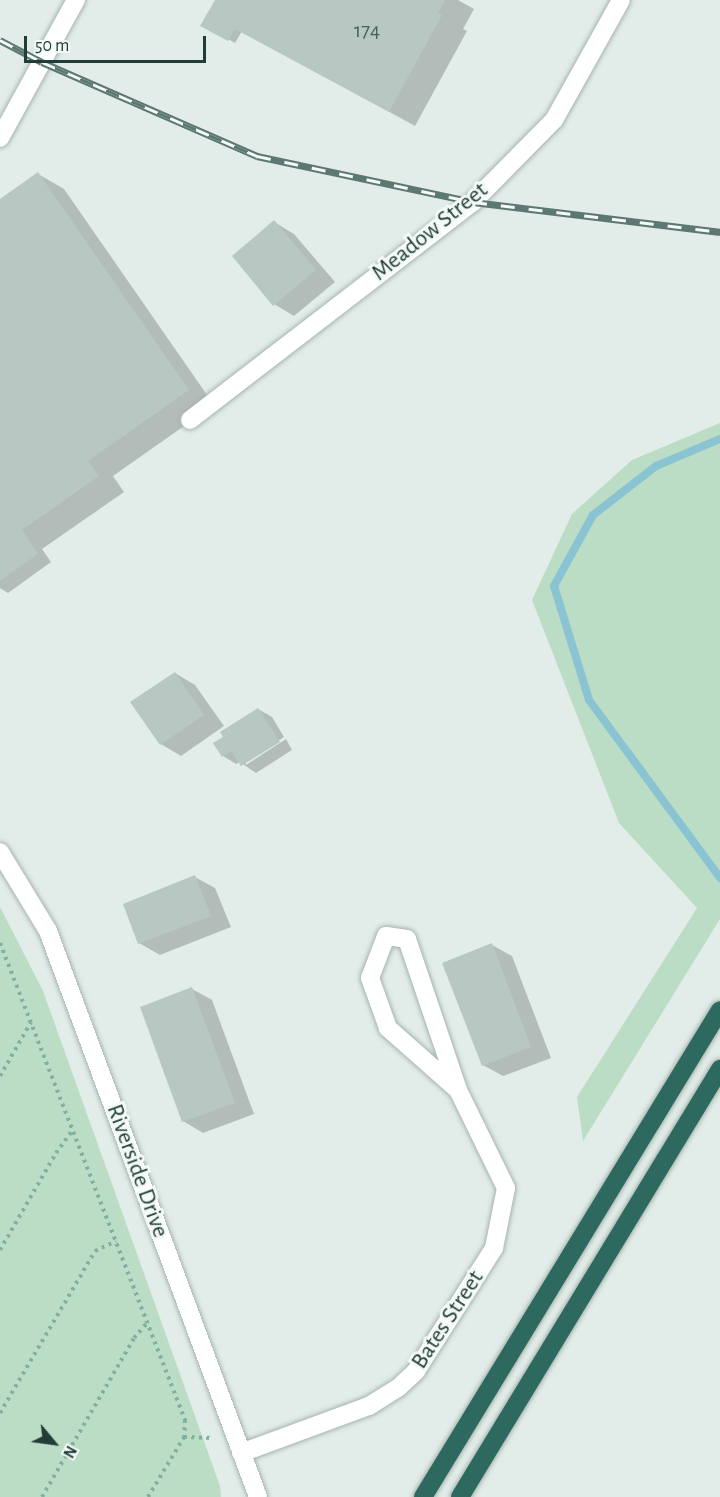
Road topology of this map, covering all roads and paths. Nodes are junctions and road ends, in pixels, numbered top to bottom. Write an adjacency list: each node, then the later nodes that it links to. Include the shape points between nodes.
1 (76, 0): 3 (street)
2 (621, 0): 4 (street, Meadow Street, via 554,120 473,202)
3 (0, 138)
4 (190, 420)
5 (0, 852): 18 (street, Riverside Drive, via 48,931)
6 (0, 943): 8 (path)
7 (720, 1010): 22 (highway)
8 (32, 1021): 10 (path); 12 (path)
9 (720, 1069): 23 (highway)
10 (0, 1076)
11 (458, 1090): 11 (street, Bates Street, via 388,1028 370,978 386,936 406,939); 18 (street, Bates Street, via 506,1188 494,1248 416,1371 398,1388 369,1406)
12 (73, 1130): 13 (path); 14 (path)
13 (116, 1241): 15 (path); 16 (path, via 94,1251)
14 (0, 1250)
15 (148, 1322): 17 (path, via 185,1420); 19 (path, via 134,1338)
16 (0, 1413)
17 (184, 1437): 18 (path); 20 (path)
18 (239, 1446): 21 (street, Riverside Drive)
19 (42, 1497)
20 (148, 1497)
21 (258, 1497)
22 (423, 1497)
23 (460, 1497)

